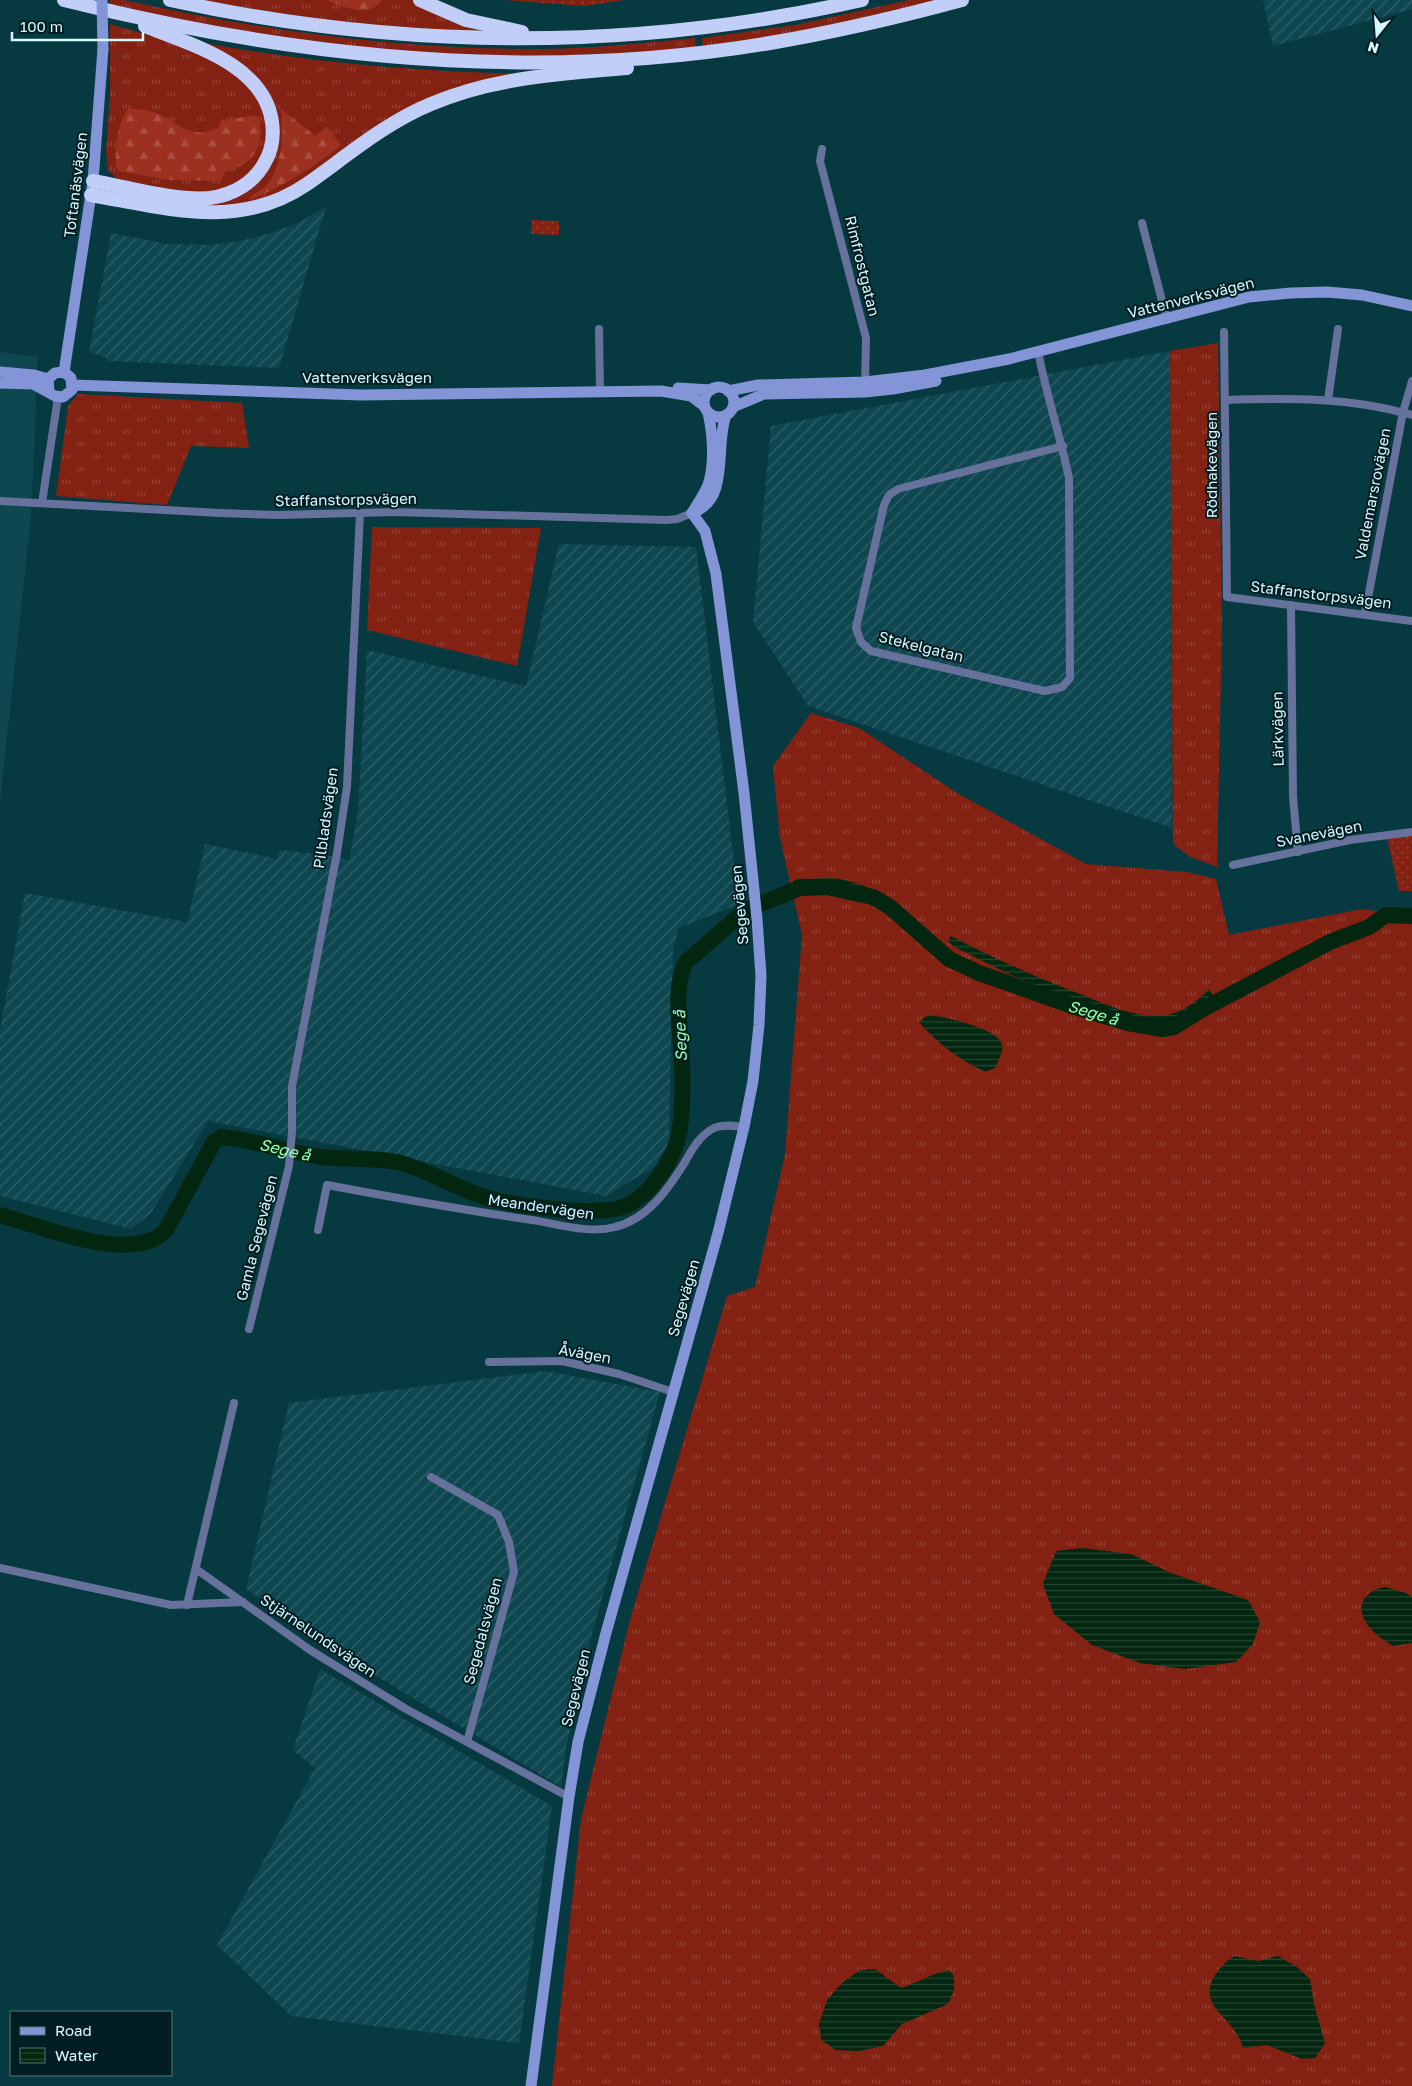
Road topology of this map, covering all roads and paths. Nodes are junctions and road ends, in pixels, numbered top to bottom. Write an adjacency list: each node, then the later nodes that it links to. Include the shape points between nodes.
1 (64, 0): 6 (highway)
2 (170, 0): 7 (highway, via 273,20 406,35 501,39)
3 (420, 0): 7 (highway, via 466,20 511,30 560,35)
4 (862, 0): 7 (highway, via 713,26)
5 (962, 0): 8 (highway, via 895,18)
6 (106, 6): 8 (highway, via 216,34 288,46 452,62 608,60); 10 (street, Toftanäsvägen, bridge); 10 (highway, via 202,49 238,70 255,85 268,105 273,139 268,158 254,177 233,192 221,196 194,198)
7 (615, 34)
8 (769, 44): 11 (highway, via 689,62 544,75 462,92 408,114 296,190 250,210 198,212)
9 (822, 150): 25 (street, Rimfrostgatan, via 820,161 866,338)
10 (93, 181): 11 (street, Toftanäsvägen)
11 (91, 195): 20 (street, Toftanäsvägen)
12 (1142, 223): 14 (street)
13 (1412, 306): 14 (street, Vattenverksvägen, via 1362,295 1291,293 1249,297)
14 (1167, 320): 18 (street, Vattenverksvägen)
15 (599, 329): 28 (street)
16 (1338, 329): 32 (street)
17 (1224, 332): 31 (street, Rödhakevägen)
18 (1038, 351): 25 (street, Vattenverksvägen); 37 (street, Stekelgatan)
19 (0, 372): 21 (street)
20 (64, 372): 21 (street, via 55,373); 24 (street, via 72,378)
21 (48, 379): 30 (street)
22 (1412, 381): 35 (street, Valdemarsrovägen)
23 (0, 383): 30 (street, via 33,384)
24 (73, 385): 28 (street, Vattenverksvägen, via 361,395); 30 (street, via 69,394)
25 (865, 387): 27 (street, Vattenverksvägen, via 766,384); 34 (street, Vattenverksvägen, via 764,394)
26 (712, 390): 27 (street); 29 (street, Vattenverksvägen, via 674,388); 33 (street, via 706,394)
27 (728, 390): 34 (street, via 732,396)
28 (600, 391): 29 (street, Vattenverksvägen)
29 (661, 391): 33 (street, Vattenverksvägen, via 691,396)
30 (54, 394): 39 (street)
31 (1225, 400): 32 (street); 42 (street, Rödhakevägen)
32 (1328, 400): 35 (street)
33 (706, 409): 34 (street, via 717,417); 41 (street, via 711,430 710,477)
34 (729, 411): 41 (street, via 721,430 716,488 708,505)
35 (1403, 412): 36 (street); 44 (street, Valdemarsrovägen)
36 (1412, 415)
37 (1063, 446): 37 (street, Stekelgatan, via 1070,478 1071,659 1070,678 1062,687 1045,691 871,650 861,642 856,628 889,495)
38 (0, 501): 39 (street, Staffanstorpsvägen)
39 (42, 503): 40 (street, Staffanstorpsvägen, via 220,514)
40 (360, 513): 41 (street, Staffanstorpsvägen, via 666,520); 49 (street, Pilbladsvägen, via 347,787 292,1086)
41 (692, 513): 50 (street, Segevägen, via 705,531 716,574 757,919 761,976 759,1024)
42 (1227, 597): 43 (street, Staffanstorpsvägen)
43 (1291, 605): 44 (street, Staffanstorpsvägen); 47 (street, Lärkvägen, via 1293,797)
44 (1365, 614): 45 (street, Staffanstorpsvägen)
45 (1412, 621)
46 (1412, 832): 47 (street, Svanevägen, via 1350,840)
47 (1298, 852): 48 (street, Svanevägen)
48 (1233, 866)
49 (292, 1124): 52 (street, Gamla Segevägen, via 289,1166)
50 (744, 1128): 51 (street, Meandervägen, via 720,1126 706,1133 670,1186 652,1206 613,1228 580,1228 327,1185); 54 (street, Segevägen)
51 (318, 1230)
52 (249, 1329)
53 (488, 1362): 54 (street, Åvägen, via 562,1361 619,1374)
54 (673, 1392): 62 (street, Segevägen, via 578,1742)
55 (234, 1403): 58 (street)
56 (431, 1477): 61 (street, Segedalsvägen, via 498,1515 509,1542 514,1572)
57 (0, 1568): 60 (street, Stjärnelundsvägen, via 152,1602)
58 (196, 1569): 59 (street); 60 (street)
59 (243, 1602): 60 (street, Stjärnelundsvägen); 61 (street, Stjärnelundsvägen, via 318,1655)
60 (187, 1605)
61 (467, 1742): 62 (street, Stjärnelundsvägen)
62 (569, 1797): 63 (street, Segevägen)
63 (531, 2086)

